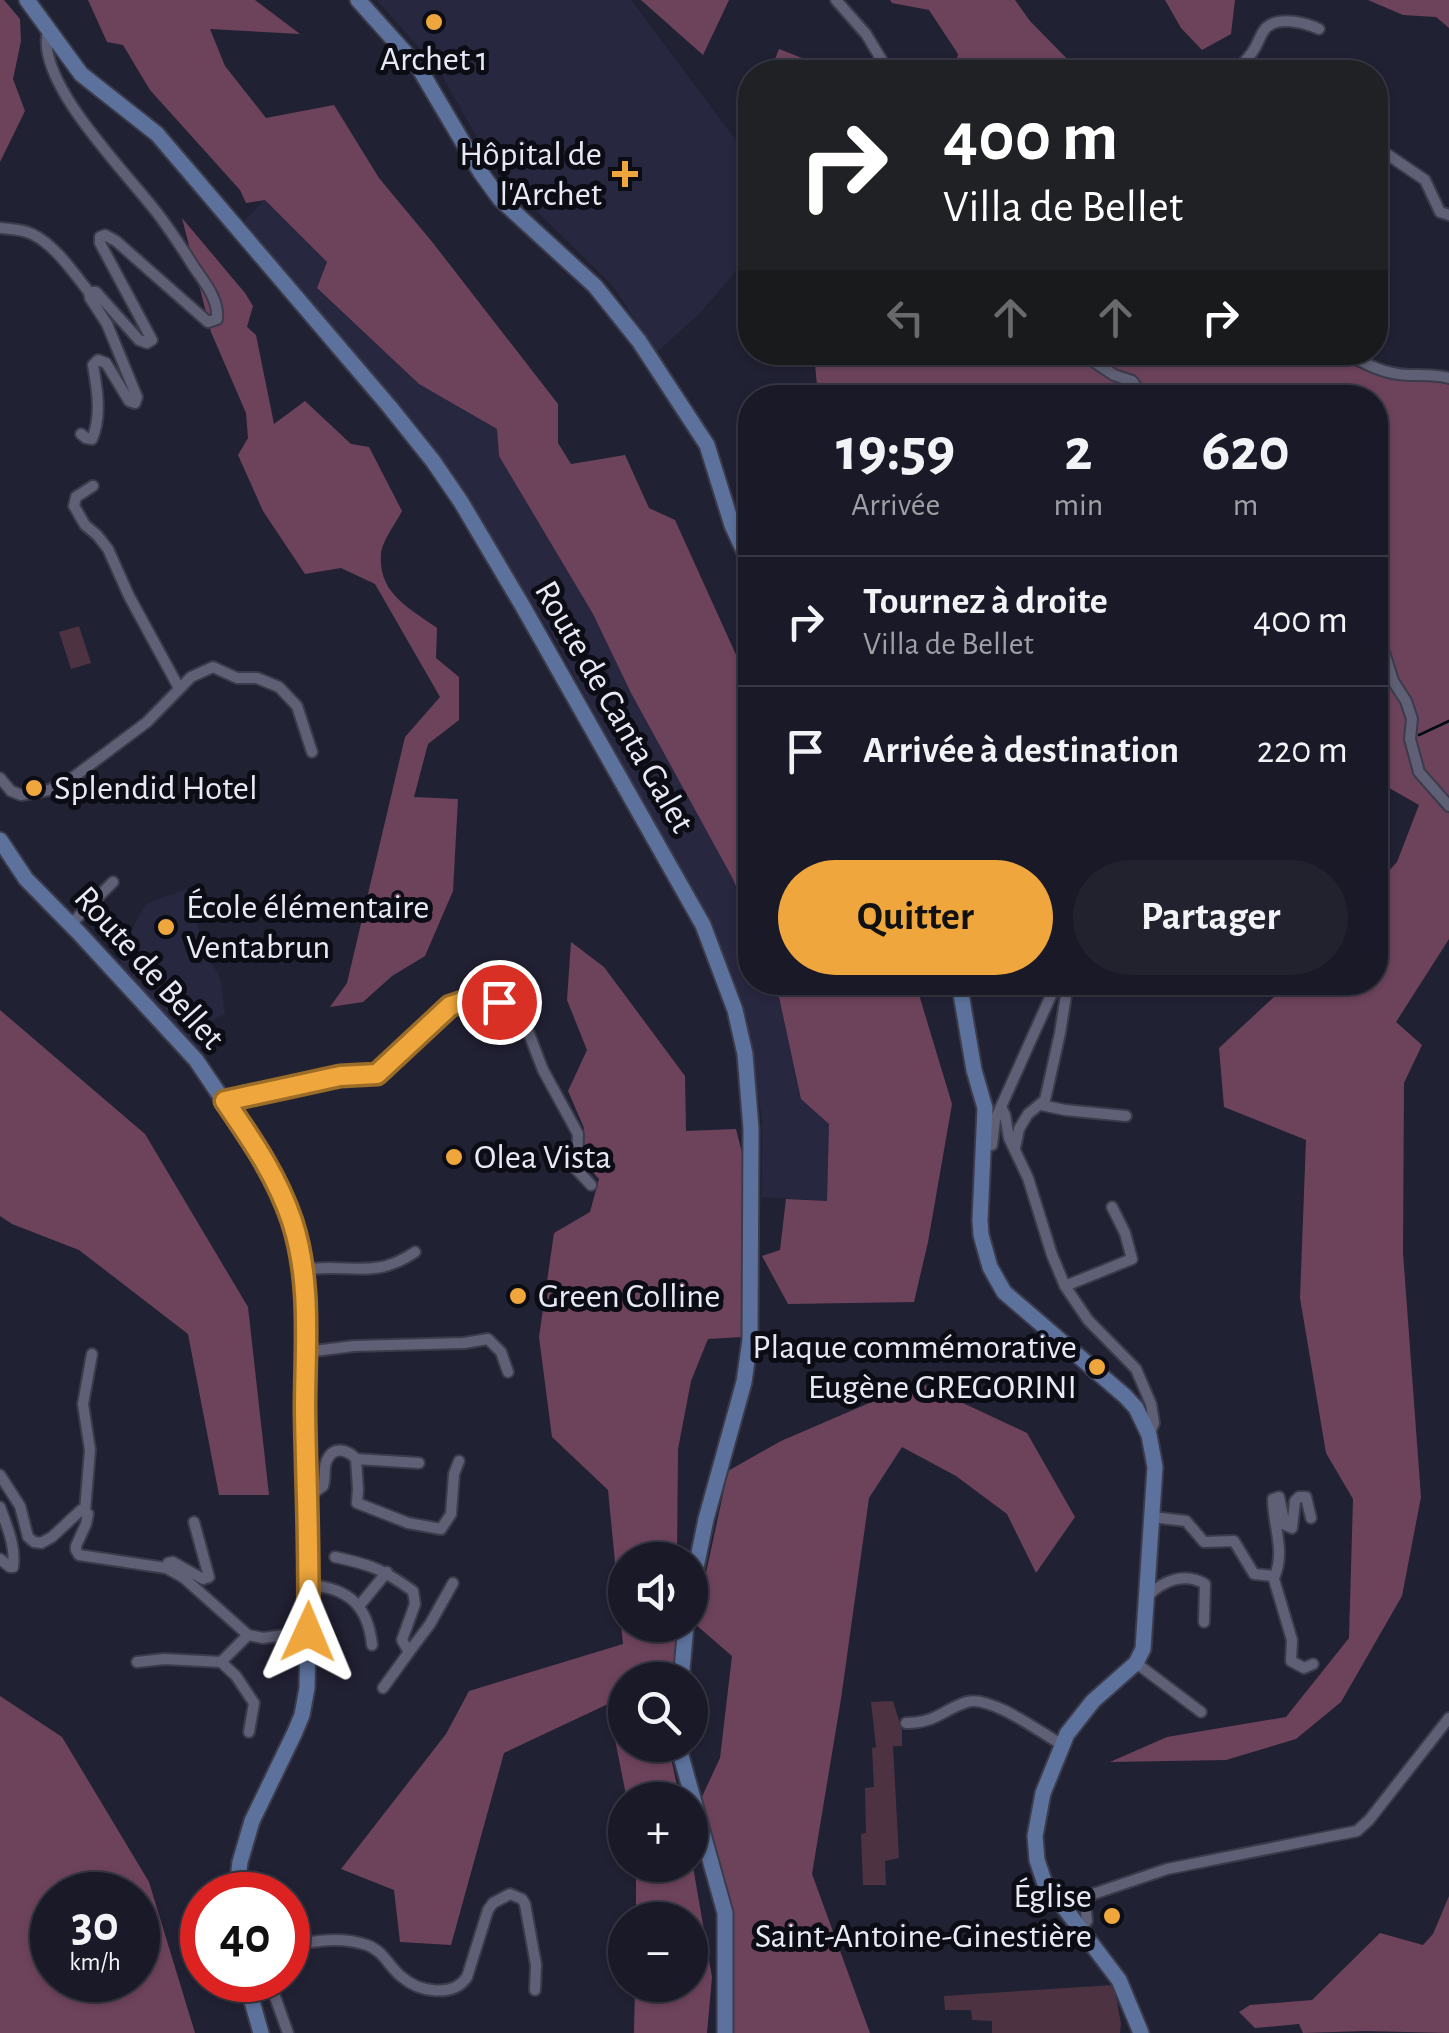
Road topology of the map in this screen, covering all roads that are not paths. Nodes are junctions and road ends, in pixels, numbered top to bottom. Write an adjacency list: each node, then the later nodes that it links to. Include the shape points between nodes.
1 (27, 0): 6 (street, Route de Canta Galet)
2 (358, 0): 9 (street)
3 (369, 0): 9 (street, via 429,67)
4 (836, 0): 7 (street)
5 (1319, 29): 8 (street, via 1270,24)
6 (51, 34): 13 (street, via 46,46 55,78 162,218 209,289 217,319 202,318 106,236 100,243 152,340 139,340); 57 (street, Route de Canta Galet, via 82,74 158,134 432,462 522,605 703,925 745,1054 751,1304 744,1382)
7 (882, 60)
8 (1246, 60)
9 (439, 91): 20 (street, via 447,118 500,199 595,286 645,350 707,445)
10 (1388, 155): 11 (street, via 1425,180 1440,212)
11 (1449, 216)
12 (0, 228): 13 (street, via 39,238)
13 (89, 292): 18 (street, via 138,397 129,402 98,360 96,427 92,439)
14 (1099, 365): 17 (street)
15 (1370, 365): 16 (street)
16 (1449, 378)
17 (1134, 385)
18 (81, 434)
19 (93, 486): 22 (street, via 74,506 108,550)
20 (738, 538)
21 (1388, 662): 25 (street, via 1412,719 1418,772)
22 (179, 688): 23 (street, via 213,667 275,685 297,706); 24 (street, via 130,736 60,786 21,795)
23 (312, 752)
24 (0, 778)
25 (1449, 806)
26 (0, 840): 28 (street, Route de Bellet)
27 (113, 882): 28 (street)
28 (70, 924): 32 (street, Route de Bellet, via 183,1045)
29 (961, 995): 36 (street, via 984,1108)
30 (1058, 995): 34 (street)
31 (1062, 995): 33 (street, via 1060,1033)
32 (225, 1101): 38 (street, via 377,1074 450,1006 499,1002 523,1018 578,1134 577,1170); 41 (street, Route de Bellet, via 274,1176)
33 (1041, 1105): 35 (street); 37 (street, via 1019,1129)
34 (1002, 1107): 36 (street, via 992,1145); 37 (street)
35 (1126, 1116)
36 (984, 1147): 46 (street, via 981,1235 996,1280 1126,1396)
37 (1016, 1154): 42 (street)
38 (591, 1186)
39 (1112, 1208): 42 (street, via 1132,1259)
40 (415, 1252): 41 (street, via 378,1269)
41 (302, 1270): 43 (street, Route de Bellet)
42 (1065, 1286): 46 (street, via 1142,1378 1154,1423)
43 (306, 1352): 45 (street, via 488,1339); 51 (street, Route de Bellet)
44 (92, 1354): 53 (street, via 83,1404 90,1450)
45 (508, 1372)
46 (1149, 1435): 54 (street)
47 (356, 1459): 48 (street, via 356,1503 441,1530); 49 (street); 51 (street, via 350,1452 333,1453 323,1486)
48 (459, 1461)
49 (419, 1462)
50 (2, 1482): 53 (street, via 34,1542 52,1538)
51 (306, 1492): 64 (street, Route de Bellet)
52 (0, 1507): 59 (street, via 13,1567)
53 (84, 1511): 60 (street, via 88,1519 78,1555)
54 (1152, 1517): 62 (street, via 1186,1521 1204,1542 1234,1541 1254,1574); 65 (street)
55 (1311, 1518): 62 (street, via 1306,1497 1299,1498 1292,1528 1285,1525 1274,1499 1281,1556)
56 (194, 1522): 60 (street, via 209,1577 172,1562)
57 (701, 1542)
58 (336, 1557): 61 (street)
59 (0, 1559)
60 (166, 1568): 69 (street)
61 (387, 1572): 66 (street); 71 (street, via 413,1591 402,1640)
62 (1274, 1578): 75 (street, via 1292,1640 1291,1661 1304,1668)
63 (452, 1583): 71 (street)
64 (309, 1585): 66 (street, via 325,1586); 68 (street, Route de Bellet)
65 (1148, 1597): 67 (street, via 1164,1582 1197,1579 1205,1584); 74 (street)
66 (359, 1606): 70 (street)
67 (1204, 1622)
68 (308, 1632): 69 (street); 83 (street, Route de Bellet, via 302,1714 252,1821)
69 (248, 1634): 73 (street)
70 (372, 1646)
71 (409, 1652): 76 (street)
72 (137, 1662): 73 (street)
73 (221, 1662): 80 (street, via 254,1703)
74 (1136, 1663): 77 (street); 81 (street, via 1082,1712)
75 (1313, 1664)
76 (383, 1688)
77 (1201, 1712)
78 (1449, 1718): 84 (street, via 1357,1831 1167,1869 1090,1895)
79 (906, 1723): 81 (street, via 980,1701)
80 (249, 1732)
81 (1061, 1744): 84 (street, via 1038,1812 1036,1848 1044,1881)
82 (683, 1762): 91 (street, via 725,1913)
83 (239, 1872)
84 (1080, 1928): 92 (street, via 1119,1980)
85 (310, 1943): 86 (street, via 374,1948 410,1983 451,1990 466,1977 488,1910 510,1894 525,1904)
86 (535, 1990)
87 (252, 2002): 89 (street)
88 (276, 2002): 90 (street)
89 (261, 2033)
90 (288, 2033)
91 (725, 2033)
92 (1142, 2033)

